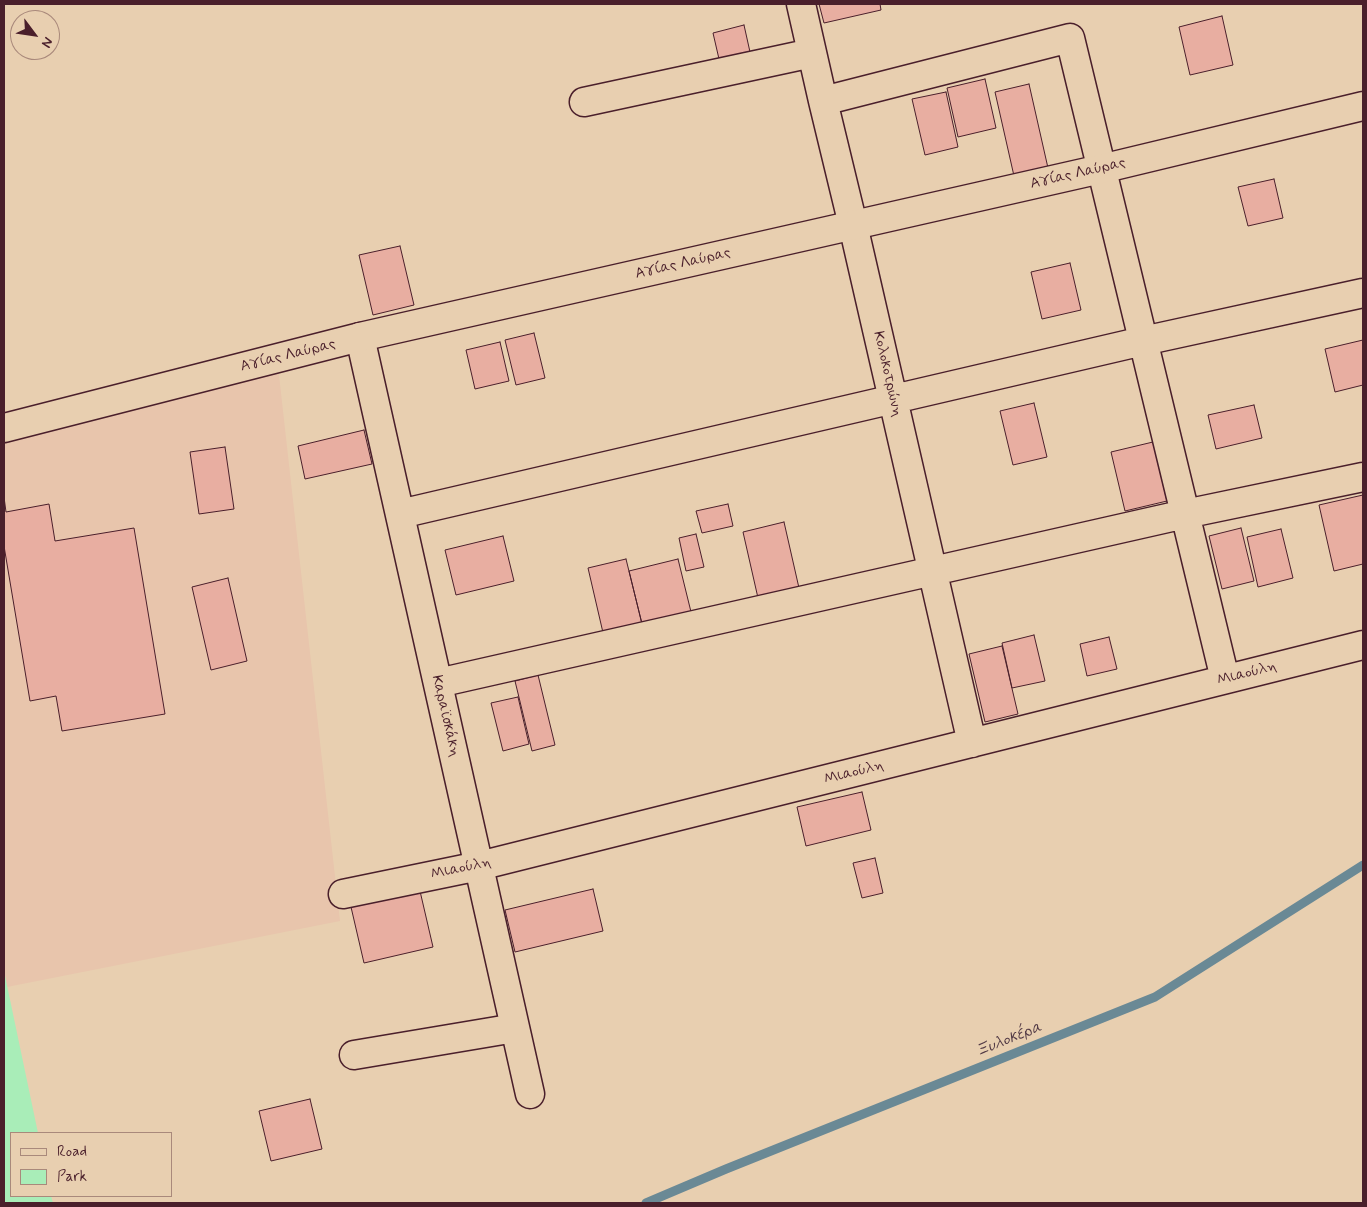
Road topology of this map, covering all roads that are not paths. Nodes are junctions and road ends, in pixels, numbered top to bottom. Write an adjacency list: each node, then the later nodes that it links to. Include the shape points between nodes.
1 (801, 4): 2 (street, Κολοκοτρώνη)
2 (812, 53): 3 (street, Κολοκοτρώνη); 4 (street)
3 (822, 101): 6 (street, via 1070,38); 7 (street, Κολοκοτρώνη)
4 (584, 102)
5 (1363, 106): 6 (street, Αγίας Λαύρας)
6 (1101, 169): 7 (street, Αγίας Λαύρας); 10 (street)
7 (853, 225): 9 (street, Αγίας Λαύρας); 11 (street, Κολοκοτρώνη)
8 (1363, 293): 10 (street)
9 (360, 337): 12 (street, Αγίας Λαύρας); 14 (street, Καραϊσκάκη)
10 (1143, 341): 11 (street); 15 (street)
11 (892, 400): 14 (street); 16 (street, Κολοκοτρώνη)
12 (4, 428)
13 (1363, 477): 15 (street)
14 (400, 514): 19 (street, Καραϊσκάκη)
15 (1185, 514): 16 (street); 18 (street)
16 (933, 572): 19 (street); 20 (street, Κολοκοτρώνη)
17 (1363, 644): 18 (street, Μιαούλη)
18 (1225, 679): 20 (street, Μιαούλη)
19 (438, 683): 21 (street, Καραϊσκάκη)
20 (972, 743): 21 (street, Μιαούλη)
21 (478, 866): 22 (street, Μιαούλη); 23 (street, Καραϊσκάκη)
22 (343, 894)
23 (515, 1028): 24 (street); 25 (street, Καραϊσκάκη)
24 (354, 1055)
25 (530, 1094)

